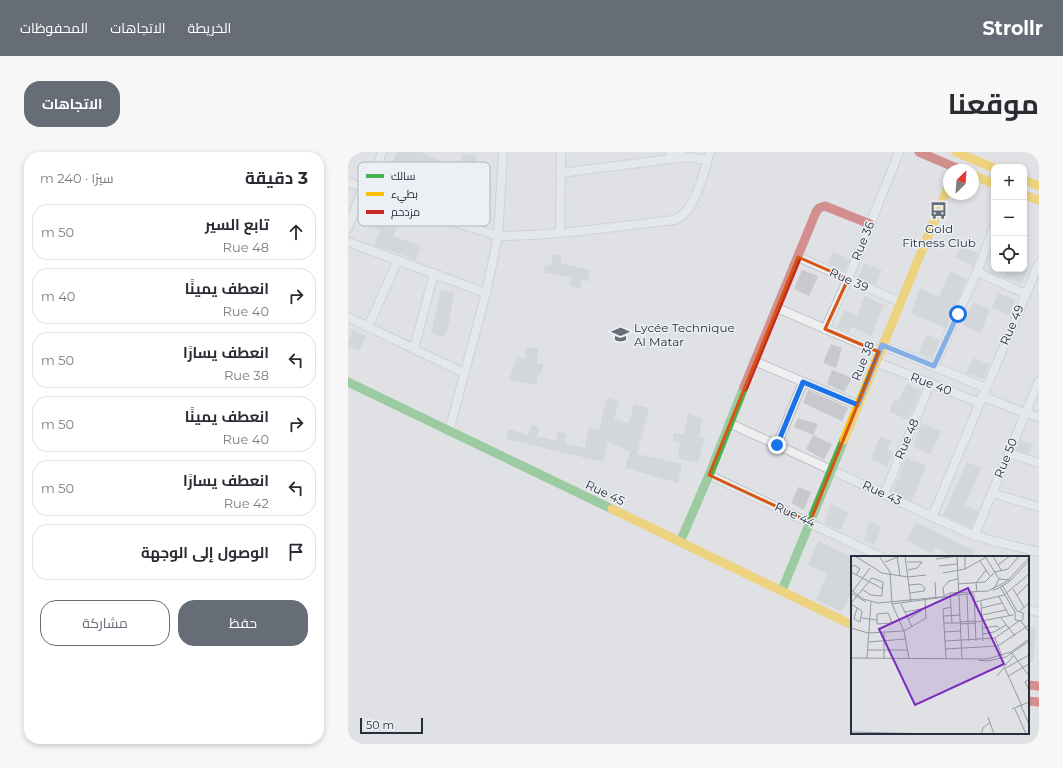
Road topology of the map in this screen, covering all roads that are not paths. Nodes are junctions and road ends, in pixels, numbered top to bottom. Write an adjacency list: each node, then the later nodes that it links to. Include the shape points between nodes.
1 (382, 152): 10 (street)
2 (503, 152): 30 (street)
3 (561, 152): 14 (street)
4 (670, 152): 9 (street)
5 (899, 152): 25 (street, Rue 36)
6 (919, 152): 11 (street)
7 (960, 153): 12 (street); 13 (street)
8 (708, 156): 9 (street); 28 (street, via 694,200 680,218)
9 (687, 158): 14 (street)
10 (378, 162)
11 (947, 164)
12 (959, 164)
13 (991, 167)
14 (560, 173): 28 (street)
15 (979, 178): 18 (street)
16 (1027, 181): 20 (street)
17 (348, 182): 19 (street)
18 (991, 183)
19 (358, 186)
20 (1039, 186)
21 (1027, 196): 23 (street)
22 (943, 199): 40 (street, Rue 38)
23 (1039, 200)
24 (358, 206): 27 (street)
25 (870, 224): 32 (street, via 821,206 816,212); 37 (street, Rue 36)
26 (467, 226): 30 (street)
27 (348, 228)
28 (560, 233): 30 (street)
29 (991, 235): 35 (street)
30 (498, 236): 38 (street)
31 (348, 242): 33 (street)
32 (798, 257): 37 (street, Rue 39); 41 (street)
33 (398, 260): 36 (street); 43 (street)
34 (1039, 266): 39 (street, Rue 49)
35 (977, 272): 39 (street); 49 (street)
36 (434, 273): 38 (street); 46 (street)
37 (848, 279): 40 (street, Rue 39); 44 (street, Rue 36)
38 (486, 293): 50 (street)
39 (1026, 294): 55 (street, Rue 49)
40 (900, 302): 45 (street, Rue 38)
41 (777, 308): 44 (street, Rue 40); 47 (street)
42 (348, 318): 43 (street)
43 (368, 327): 46 (street)
44 (825, 329): 45 (street, Rue 40)
45 (881, 348): 48 (street, Rue 38); 49 (street, Rue 40)
46 (414, 349): 50 (street)
47 (754, 361): 53 (street); 60 (street)
48 (876, 362): 54 (street, Rue 40); 57 (street, Rue 38)
49 (934, 366): 55 (street, Rue 40)
50 (464, 373): 61 (street)
51 (1039, 381): 58 (street, Rue 50)
52 (348, 382): 61 (street, Rue 45)
53 (803, 382): 57 (street); 62 (street)
54 (930, 384): 56 (street, Rue 40); 68 (street, Rue 48)
55 (986, 388): 56 (street)
56 (981, 399): 58 (street, Rue 40); 70 (street)
57 (858, 405): 65 (street, Rue 38)
58 (1025, 414): 59 (street, Rue 40); 63 (street, Rue 50)
59 (1039, 418)
60 (729, 423): 62 (street, Rue 43); 66 (street)
61 (449, 431): 73 (street, Rue 45)
62 (777, 445): 65 (street, Rue 43)
63 (1008, 453): 64 (street); 67 (street, Rue 50)
64 (1039, 463)
65 (832, 470): 68 (street, Rue 43); 71 (street, Rue 38)
66 (709, 475): 71 (street, Rue 44); 73 (street)
67 (992, 494): 69 (street); 72 (street, Rue 50)
68 (884, 495): 70 (street, Rue 43)
69 (1039, 507)
70 (932, 517): 72 (street, Rue 43)
71 (810, 522): 75 (street, Rue 44); 76 (street, Rue 38)
72 (974, 536): 74 (street, Rue 43)
73 (680, 542): 76 (street, Rue 45)
74 (1039, 552)
75 (879, 556)
76 (782, 590): 79 (street, Rue 45)
77 (1029, 610): 78 (street)
78 (1039, 612)
79 (851, 624)
80 (1029, 685): 81 (street)
81 (1039, 686)
82 (1029, 701): 83 (street)
83 (1039, 702)

